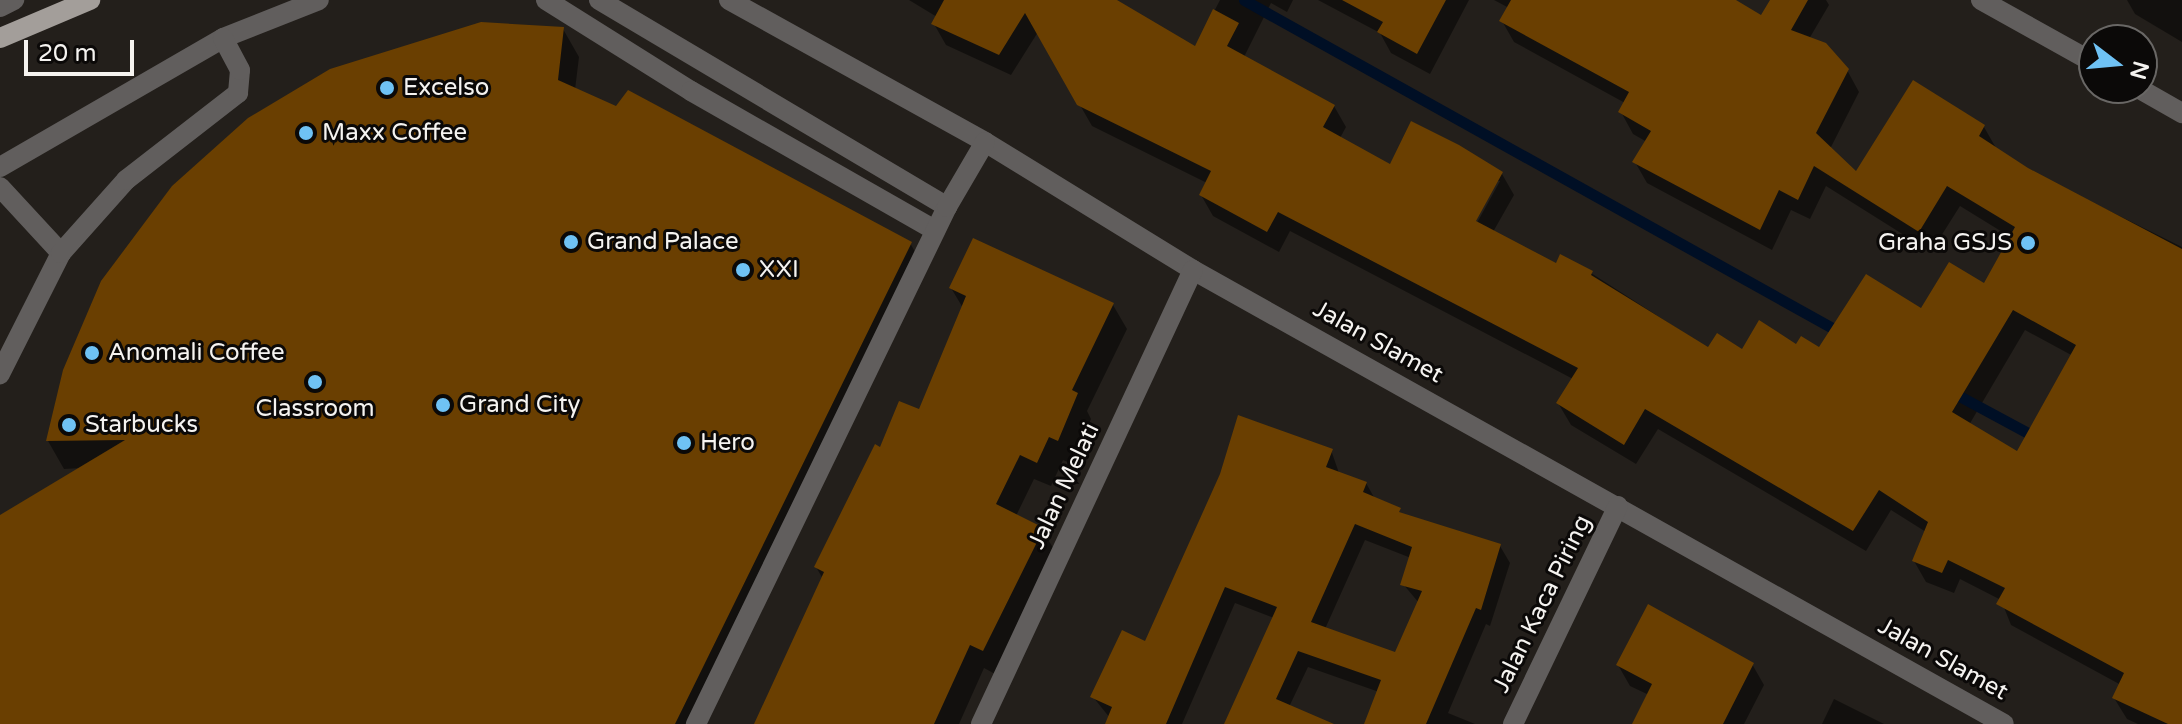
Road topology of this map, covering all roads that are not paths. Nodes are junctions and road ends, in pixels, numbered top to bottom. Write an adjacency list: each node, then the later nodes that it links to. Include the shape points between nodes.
1 (14, 0): 8 (street)
2 (90, 0): 9 (main road)
3 (319, 0): 10 (street)
4 (546, 0): 18 (street, via 691,91)
5 (599, 0): 17 (street)
6 (729, 0): 14 (street, Jalan Slamet)
7 (1981, 0): 11 (street)
8 (0, 7)
9 (0, 38)
10 (223, 38): 15 (street); 19 (street, via 240,70 238,93 126,180)
11 (2078, 54)
12 (2158, 99): 13 (street)
13 (2182, 113)
14 (985, 142): 17 (street); 20 (street, Jalan Slamet)
15 (0, 167)
16 (0, 187): 19 (street)
17 (947, 207): 18 (street)
18 (935, 230): 23 (street)
19 (61, 253): 21 (street)
20 (1193, 270): 22 (street, Jalan Slamet); 24 (street, Jalan Melati)
21 (0, 374)
22 (1618, 506): 25 (street, Jalan Kaca Piring); 26 (street, Jalan Slamet)
23 (696, 724)
24 (981, 724)
25 (1513, 724)
26 (2004, 724)

